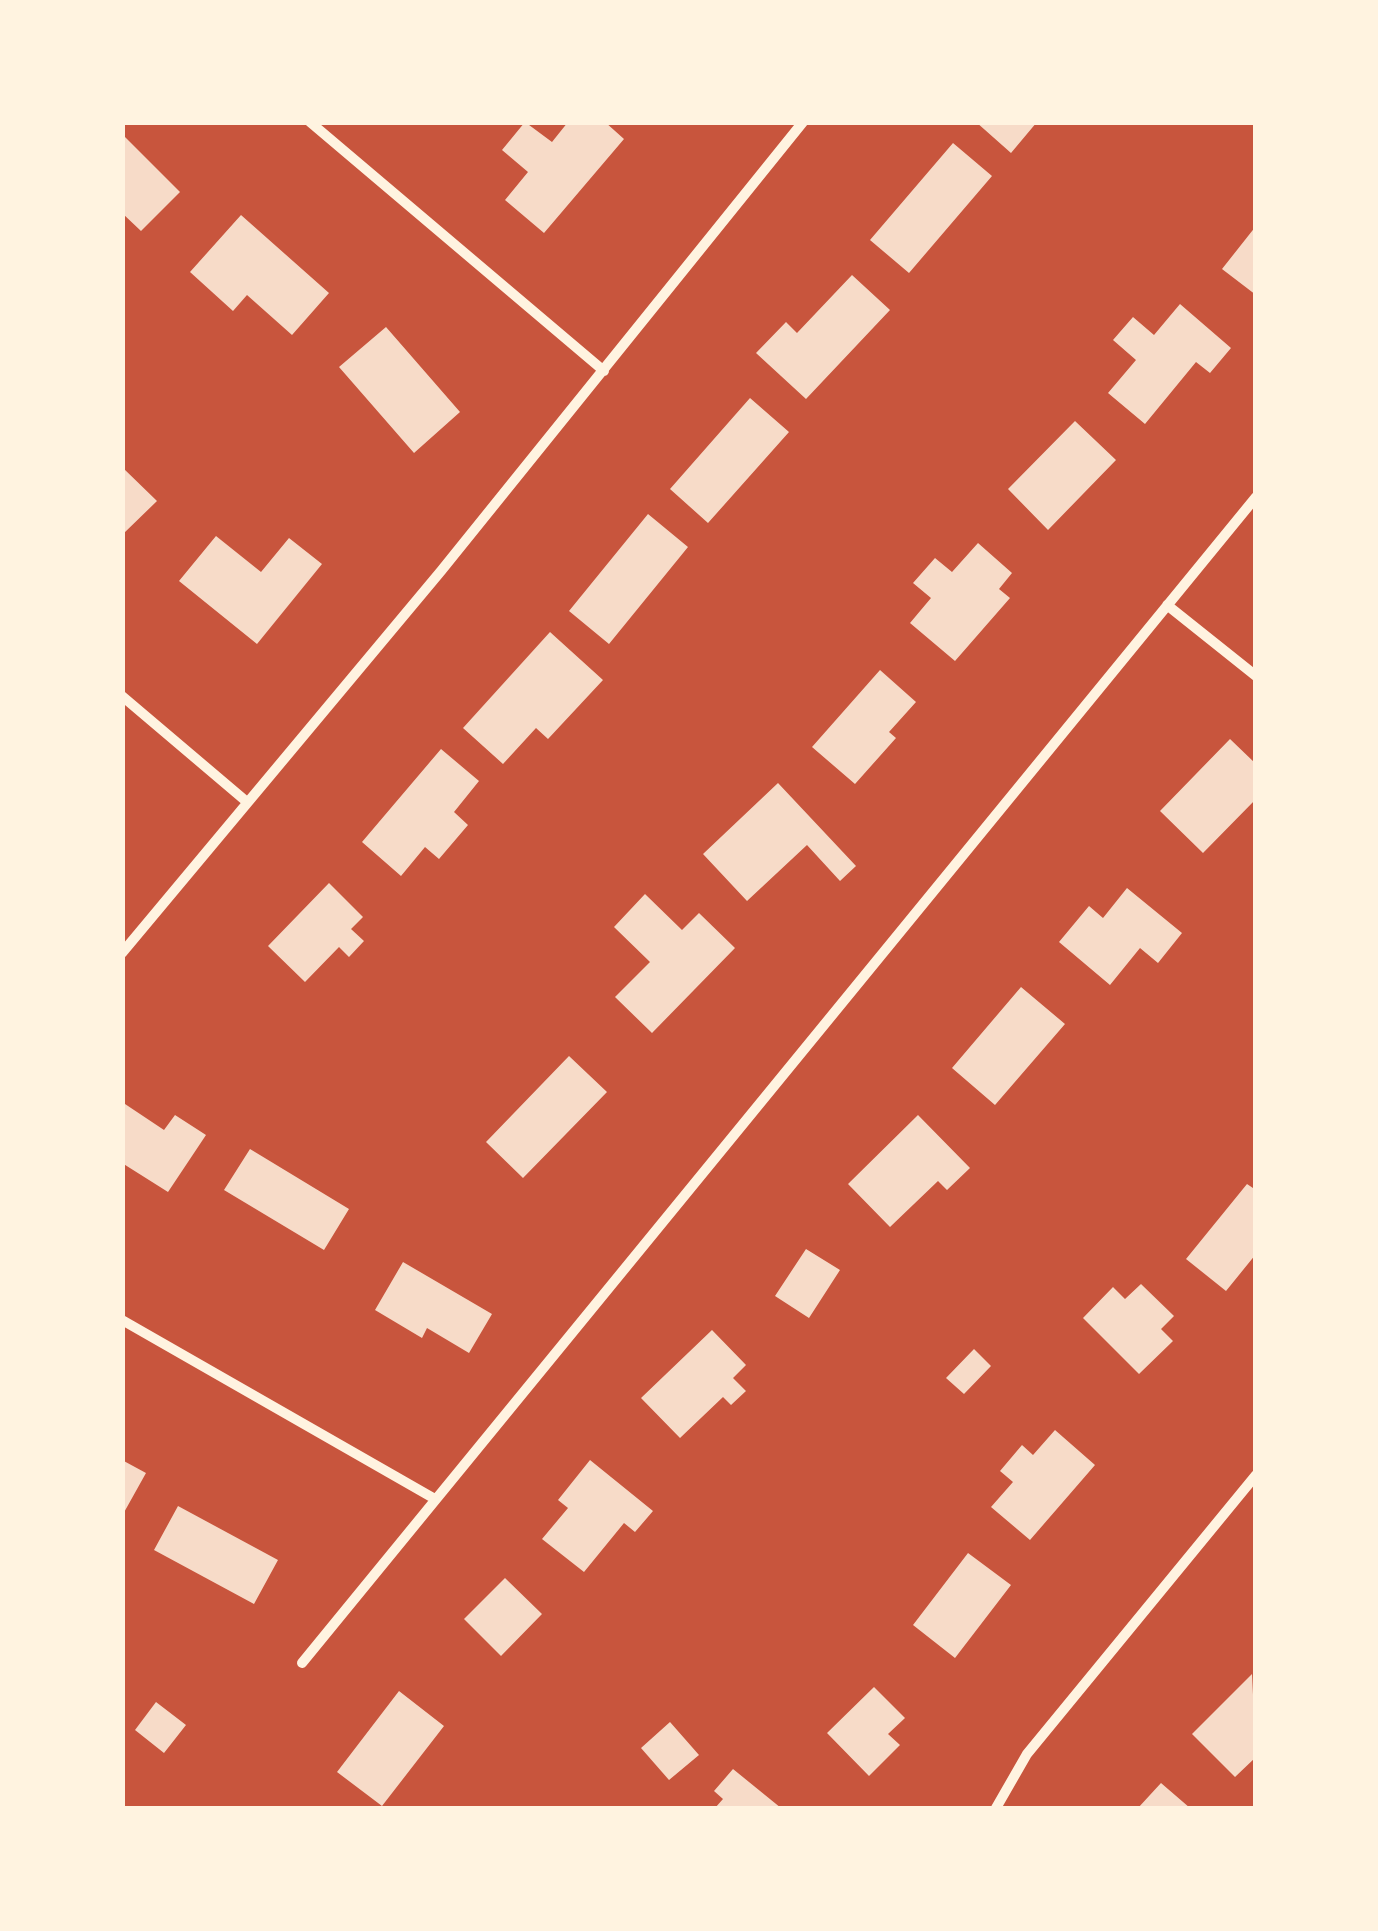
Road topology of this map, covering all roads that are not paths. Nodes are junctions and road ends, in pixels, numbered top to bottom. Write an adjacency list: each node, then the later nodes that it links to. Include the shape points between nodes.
1 (310, 122): 3 (street)
2 (802, 122): 3 (street)
3 (604, 371): 8 (street)
4 (1256, 497): 5 (street)
5 (1167, 605): 6 (street); 12 (street)
6 (1256, 676)
7 (122, 696): 8 (street)
8 (247, 802): 9 (street)
9 (122, 953)
10 (122, 1320): 12 (street)
11 (1256, 1475): 14 (street, via 1026,1754)
12 (435, 1499): 13 (street)
13 (302, 1663)
14 (996, 1808)

